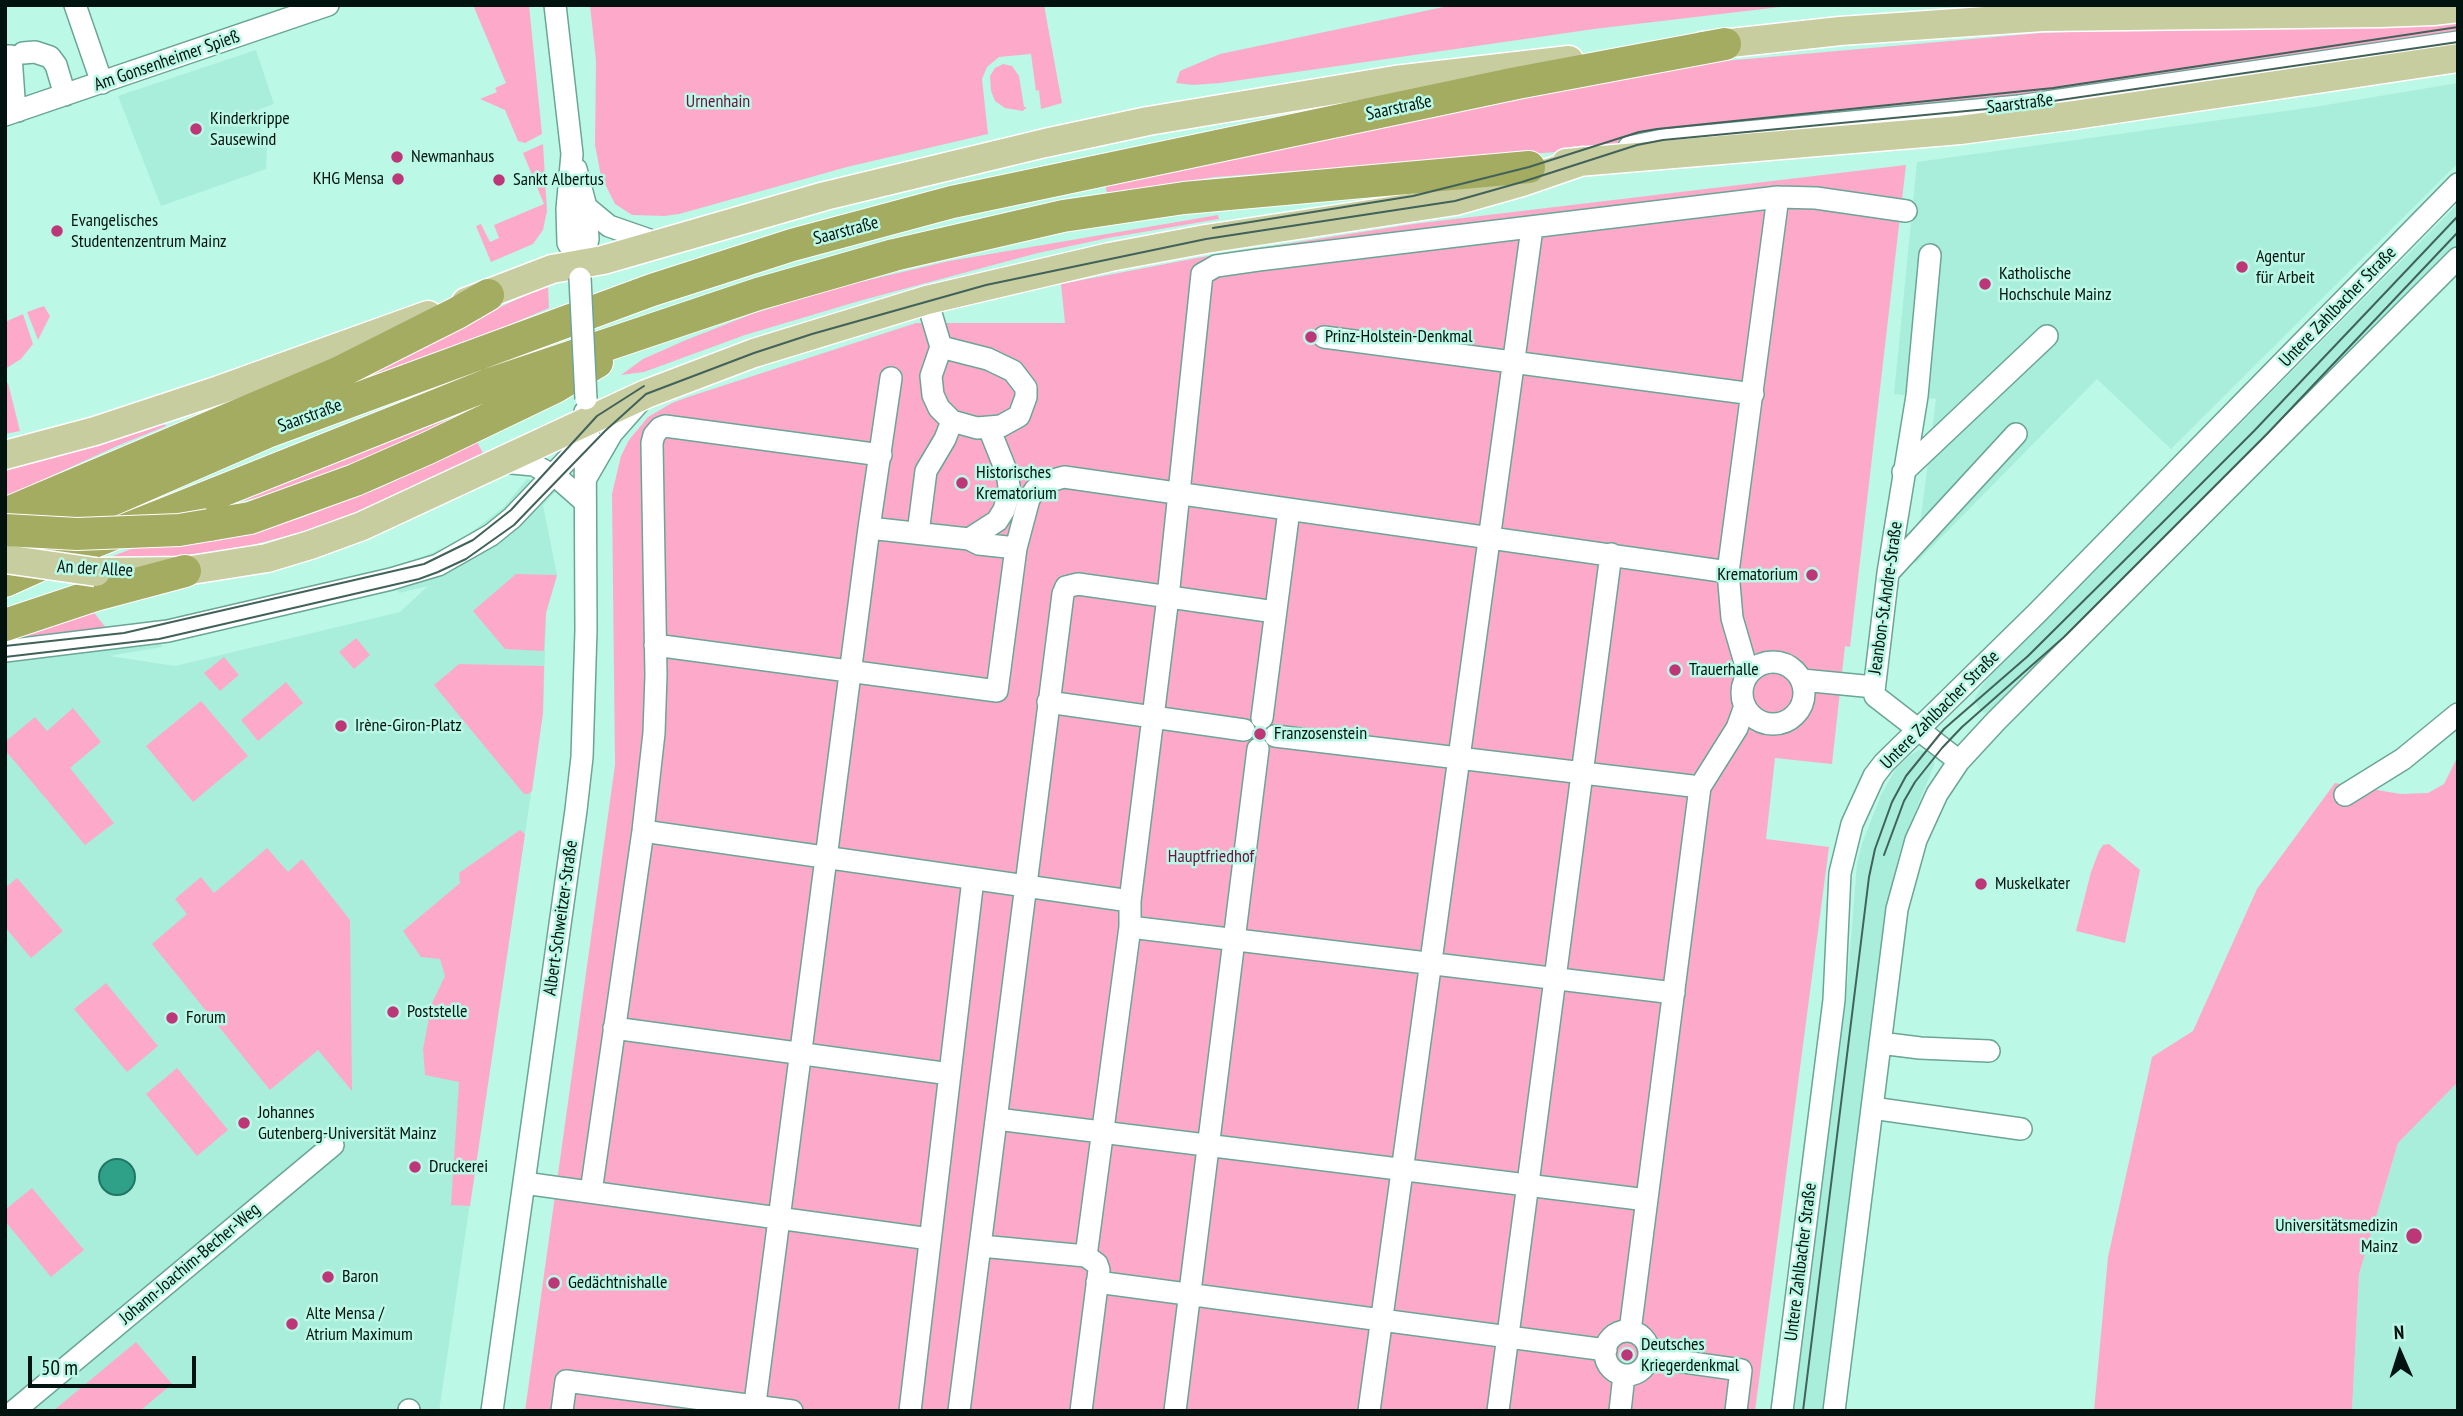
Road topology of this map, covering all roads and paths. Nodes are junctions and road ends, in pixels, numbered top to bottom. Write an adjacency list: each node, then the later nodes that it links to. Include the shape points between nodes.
1 (75, 5): 13 (street)
2 (328, 5): 13 (street, Am Gonsenheimer Spieß)
3 (555, 5): 16 (street)
4 (2458, 8): 5 (main road, Saarstraße)
5 (2380, 9): 7 (main road, Saarstraße)
6 (2255, 10): 7 (main road, Saarstraße); 8 (main road, Saarstraße)
7 (2288, 10)
8 (2047, 11): 10 (main road, Saarstraße)
9 (2458, 42): 17 (street, Saarstraße, via 2019,106 1663,140)
10 (1725, 44): 24 (main road, Saarstraße, via 1395,80 1148,121 896,178); 57 (highway, Saarstraße, via 965,199 792,245 652,290 267,432)
11 (14, 54): 14 (street, via 35,52 50,57); 15 (street)
12 (2458, 58): 17 (main road, Saarstraße, via 1960,130)
13 (102, 83): 14 (street, Am Gonsenheimer Spieß)
14 (65, 95): 15 (street, Am Gonsenheimer Spieß)
15 (12, 113)
16 (572, 154): 21 (street); 27 (street, via 568,243)
17 (1583, 161): 18 (main road, Saarstraße); 29 (main road, Saarstraße, via 1455,201 1178,244)
18 (1529, 167): 30 (highway, Saarstraße, via 1184,198 1063,216 894,255)
19 (2458, 184): 79 (street, Untere Zahlbacher Straße)
20 (1778, 197): 22 (street); 23 (street); 37 (street)
21 (586, 207): 24 (street, via 610,226); 27 (street, via 588,239)
22 (1906, 211)
23 (1532, 228): 34 (street); 48 (street, via 1258,260 1216,266 1202,274)
24 (658, 243): 27 (main road, Saarstraße)
25 (1930, 255): 45 (street, Jeanbon-St.Andre-Straße, via 1917,397)
26 (2458, 258): 83 (street)
27 (581, 271): 28 (main road, Saarstraße, via 552,269); 38 (street, Albert-Schweitzer-Straße, bridge)
28 (488, 295): 42 (main road, Saarstraße, via 219,390); 51 (highway, via 338,373)
29 (927, 300): 33 (street); 36 (main road, Saarstraße, via 754,353)
30 (648, 331): 53 (highway, bridge, via 555,387 415,454 250,518 179,530 77,534); 64 (highway, Saarstraße, via 487,385)
31 (2047, 336): 45 (street)
32 (1324, 337): 34 (street)
33 (941, 348): 39 (street, via 931,387 939,408); 40 (street, via 1000,363 1023,382 1026,397 1019,415)
34 (1513, 362): 37 (street); 55 (street)
35 (891, 378): 43 (street)
36 (646, 394): 38 (main road, Saarstraße); 47 (street, via 612,433)
37 (1753, 394): 62 (street)
38 (585, 421): 44 (main road, Saarstraße); 46 (street, Saarstraße); 47 (street, Albert-Schweitzer-Straße)
39 (952, 421): 40 (street); 54 (street, via 926,471)
40 (989, 428): 56 (street, via 1007,473 1008,496 998,521)
41 (2016, 433): 63 (street)
42 (5, 455)
43 (881, 455): 52 (street); 68 (street, via 660,428 652,443)
44 (498, 463): 46 (street, via 534,465); 61 (main road, Saarstraße, via 310,545 267,558)
45 (1903, 472): 63 (street, Jeanbon-St.Andre-Straße)
46 (552, 474): 49 (street); 69 (street, Saarstraße, via 491,535 463,553 417,572 167,631)
47 (585, 480): 49 (street, Albert-Schweitzer-Straße)
48 (1180, 494): 50 (street); 58 (street, via 1077,478 1053,480 1042,484 1029,499); 65 (street)
49 (585, 502): 109 (street, Albert-Schweitzer-Straße, via 582,757)
50 (1289, 510): 55 (street); 66 (street)
51 (5, 514)
52 (869, 528): 54 (street); 70 (street)
53 (5, 530)
54 (918, 533): 56 (street)
55 (1489, 537): 59 (street); 82 (street)
56 (969, 538): 58 (street, via 979,544)
57 (5, 547)
58 (1016, 548): 70 (street, via 997,691)
59 (1611, 554): 62 (street); 84 (street)
60 (5, 559): 61 (main road, An der Allee, bridge, via 96,572)
61 (185, 571): 67 (highway)
62 (1728, 572): 71 (street, via 1732,618)
63 (1888, 573): 73 (street, Jeanbon-St.Andre-Straße)
64 (5, 581)
65 (1168, 597): 66 (street); 74 (street, via 1078,584 1066,587); 77 (street)
66 (1275, 612): 78 (street)
67 (5, 625)
68 (655, 645): 70 (street); 87 (street, via 656,710)
69 (5, 651)
70 (852, 671): 88 (street)
71 (1748, 673): 72 (street, via 1777,661); 75 (street, via 1742,689)
72 (1802, 680): 73 (street); 75 (street, via 1802,705 1790,719 1760,721)
73 (1874, 687): 79 (street, Jeanbon-St.Andre-Straße, via 1875,696)
74 (1048, 702): 77 (street); 90 (street)
75 (1745, 706): 85 (street, via 1737,728)
76 (2458, 714): 86 (street, via 2403,759)
77 (1153, 716): 80 (street); 91 (street)
78 (1262, 718): 80 (street, via 1252,719); 81 (street, via 1270,722)
79 (1918, 729): 83 (street, Jeanbon-St.Andre-Straße); 139 (street, Untere Zahlbacher Straße, via 1874,776 1852,824 1840,873 1834,1000)
80 (1244, 730): 81 (street, via 1248,744)
81 (1266, 742): 82 (street); 93 (street)
82 (1459, 757): 84 (street); 94 (street)
83 (1959, 761): 98 (street, via 1928,811 1905,877)
84 (1582, 771): 85 (street); 95 (street)
85 (1700, 787): 96 (street)
86 (2345, 795)
87 (643, 831): 88 (street); 97 (street)
88 (827, 858): 89 (street); 100 (street)
89 (973, 878): 90 (street); 101 (street)
90 (1027, 886): 91 (street); 103 (street)
91 (1130, 901): 92 (street)
92 (1130, 927): 93 (street); 105 (street)
93 (1233, 940): 94 (street); 107 (street)
94 (1430, 964): 95 (street); 108 (street)
95 (1555, 979): 96 (street); 110 (street)
96 (1674, 993): 112 (street)
97 (614, 1028): 100 (street); 111 (street)
98 (1880, 1043): 99 (street); 102 (street)
99 (1989, 1051)
100 (801, 1054): 101 (street); 113 (street)
101 (950, 1074): 114 (street)
102 (1872, 1108): 104 (street); 140 (street)
103 (997, 1119): 105 (street); 115 (street)
104 (2021, 1129)
105 (1102, 1133): 107 (street); 116 (street)
106 (334, 1144): 127 (street, Johann-Joachim-Becher-Weg)
107 (1209, 1146): 108 (street); 118 (street)
108 (1402, 1168): 110 (street); 119 (street)
109 (524, 1183): 111 (street); 128 (street, Albert-Schweitzer-Straße)
110 (1528, 1184): 112 (street); 121 (street)
111 (591, 1192): 113 (street)
112 (1647, 1200): 120 (street)
113 (779, 1218): 114 (street); 126 (street)
114 (930, 1239): 131 (street)
115 (981, 1245): 116 (street); 132 (street)
116 (1086, 1256): 117 (street, via 1097,1264)
117 (1097, 1282): 118 (street); 133 (street)
118 (1189, 1295): 119 (street); 134 (street)
119 (1381, 1320): 121 (street); 135 (street)
120 (1630, 1331): 122 (street, via 1617,1333); 123 (street, via 1643,1337)
121 (1508, 1337): 122 (street); 136 (street)
122 (1606, 1350): 124 (street, via 1607,1363)
123 (1649, 1357): 124 (street, via 1643,1369); 138 (street, via 1741,1370)
124 (1624, 1375): 137 (street)
125 (5, 1402): 127 (street)
126 (754, 1408): 129 (street, via 566,1381); 130 (street)
127 (13, 1411)
128 (492, 1411)
129 (562, 1411)
130 (792, 1411)
131 (910, 1411)
132 (959, 1411)
133 (1082, 1411)
134 (1175, 1411)
135 (1369, 1411)
136 (1498, 1411)
137 (1620, 1411)
138 (1736, 1411)
139 (1782, 1411)
140 (1835, 1411)

